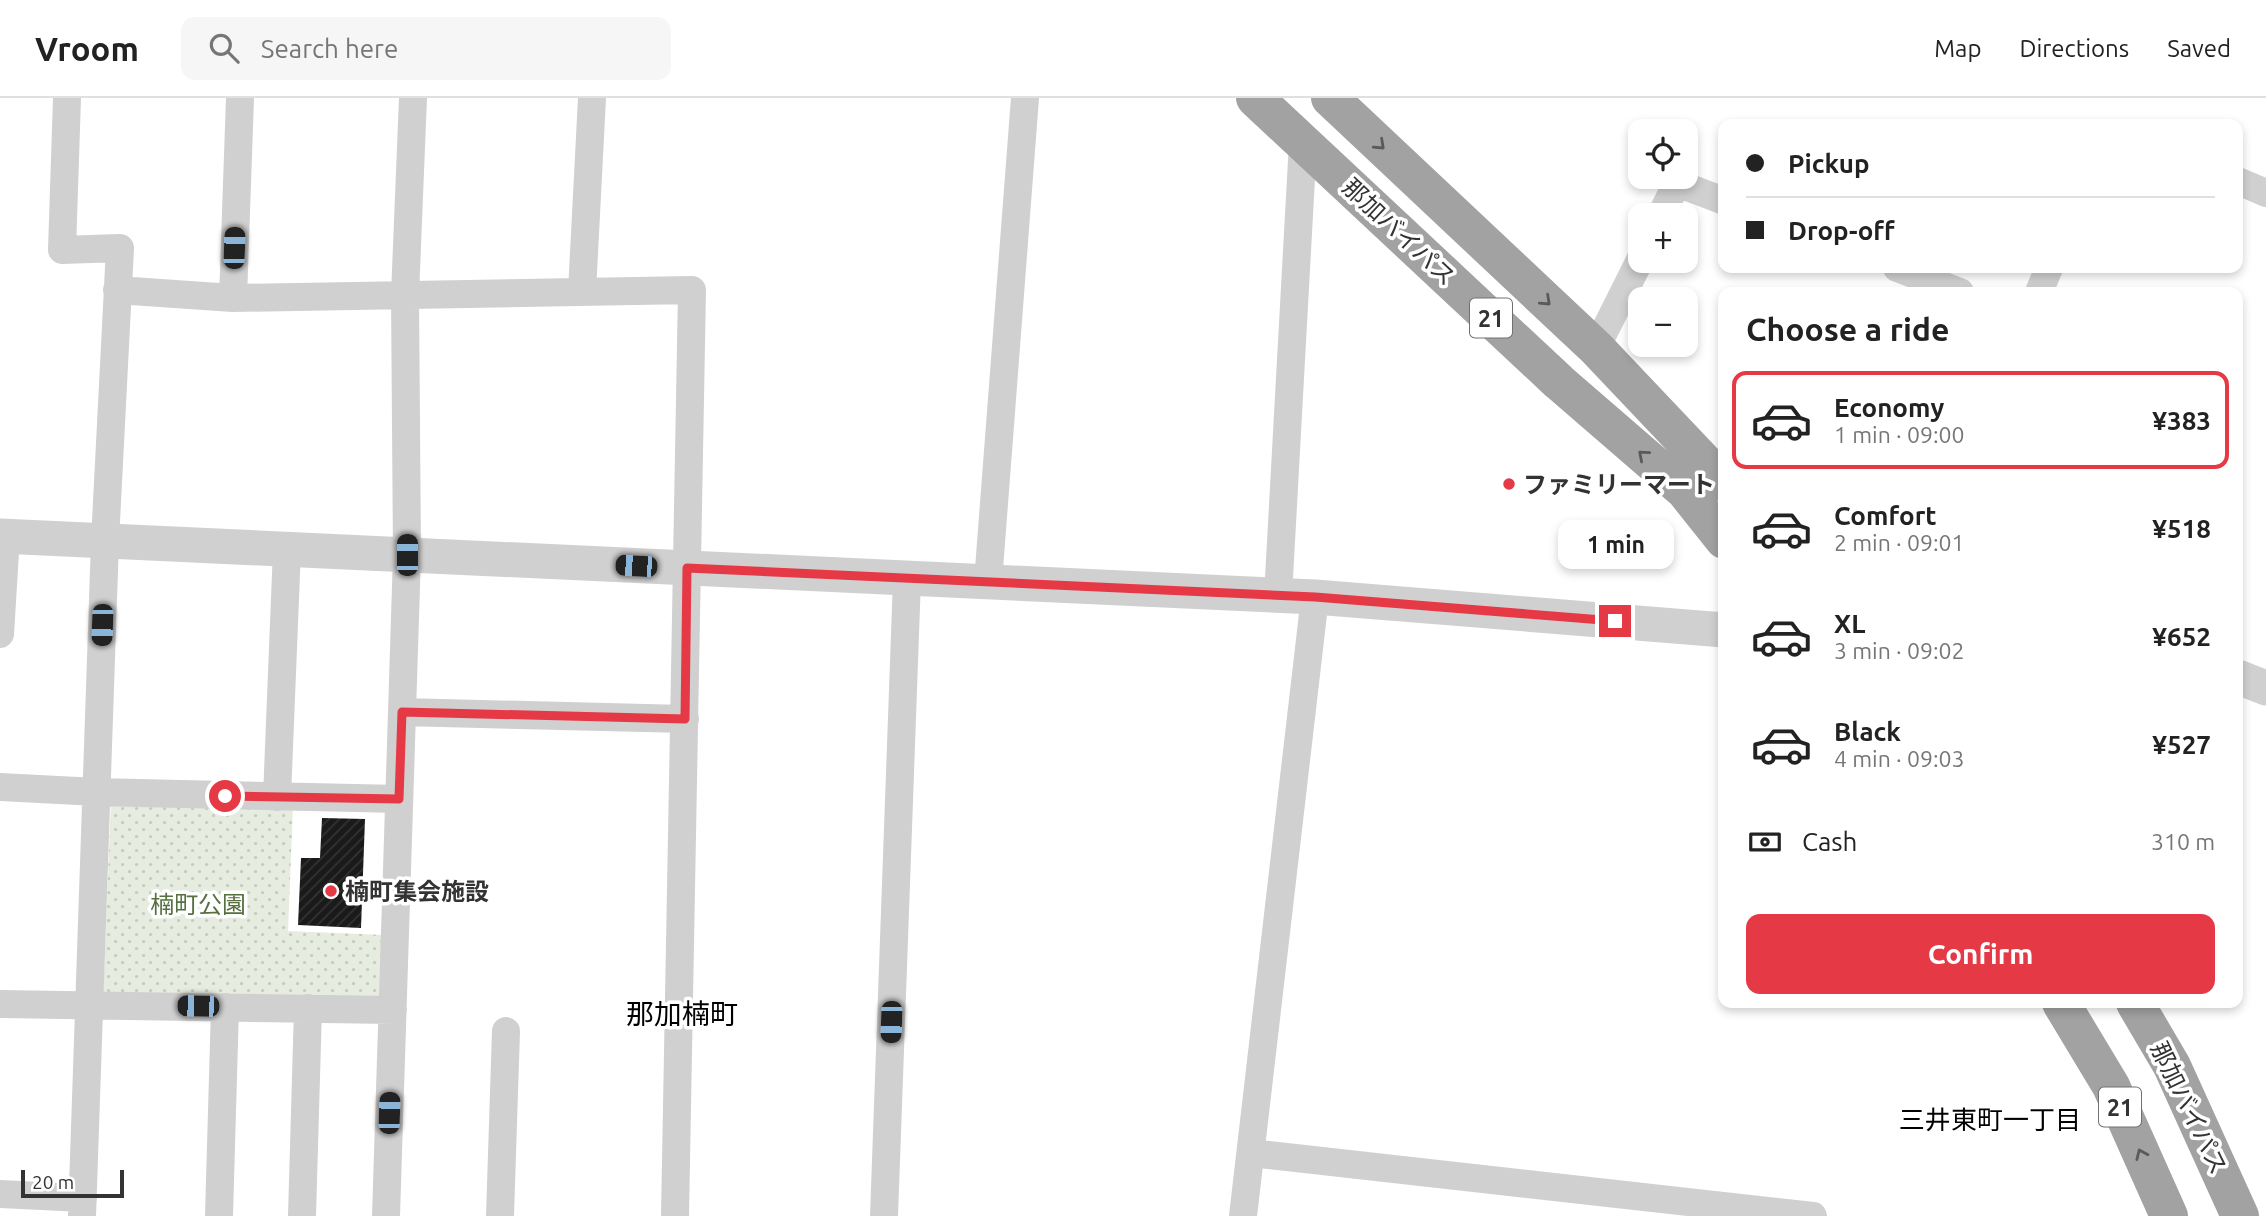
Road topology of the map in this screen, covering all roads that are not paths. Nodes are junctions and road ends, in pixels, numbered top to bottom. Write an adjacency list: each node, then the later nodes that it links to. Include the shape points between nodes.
1 (66, 98): 16 (street, via 62,250 120,248)
2 (240, 98): 19 (street)
3 (413, 98): 18 (street)
4 (592, 98): 17 (street)
5 (1026, 98): 29 (street)
6 (1255, 98): 8 (highway, 那加バイパス / 21)
7 (1330, 98): 20 (highway, 那加バイパス / 21, one-way to 20)
8 (1303, 142): 22 (highway, 那加バイパス / 21, one-way to 8, via 1685,491 1559,382); 30 (street)
9 (2243, 183): 10 (street)
10 (2266, 193)
11 (1718, 199): 12 (street, via 1677,183)
12 (1667, 203)
13 (1634, 273): 20 (street)
14 (1910, 273): 15 (street)
15 (1947, 287)
16 (117, 290): 19 (street); 24 (street)
17 (582, 292): 18 (street); 27 (street, via 692,290)
18 (405, 295): 19 (street); 26 (street)
19 (233, 298)
20 (1597, 348): 21 (highway, 那加バイパス / 21)
21 (1718, 476)
22 (1718, 532)
23 (3, 536): 24 (street); 33 (street)
24 (105, 541): 25 (street); 39 (street)
25 (287, 549): 26 (street); 40 (street)
26 (407, 555): 27 (street); 36 (street)
27 (687, 568): 28 (street); 37 (street)
28 (907, 579): 29 (street); 59 (street)
29 (988, 582): 30 (street)
30 (1278, 596): 31 (street)
31 (1315, 597): 32 (street); 51 (street)
32 (1718, 629)
33 (0, 634)
34 (2243, 679): 35 (street)
35 (2266, 688)
36 (402, 712): 37 (street); 41 (street)
37 (685, 719): 58 (street)
38 (0, 787): 39 (street); 42 (street)
39 (96, 792): 40 (street); 44 (street)
40 (277, 797): 41 (street)
41 (399, 799): 49 (street)
42 (0, 806)
43 (0, 1004): 44 (street)
44 (89, 1004): 45 (street); 53 (street)
45 (225, 1007): 46 (street); 54 (street)
46 (308, 1008): 49 (street); 55 (street)
47 (2064, 1008): 62 (highway, 21, one-way to 47, via 2111,1086)
48 (2137, 1008): 63 (highway, 那加バイパス, via 2172,1066)
49 (393, 1010): 56 (street)
50 (506, 1031): 57 (street)
51 (1251, 1153): 60 (street); 61 (street)
52 (0, 1194): 53 (street)
53 (82, 1207)
54 (219, 1216)
55 (302, 1216)
56 (386, 1216)
57 (500, 1216)
58 (676, 1216)
59 (884, 1216)
60 (1243, 1216)
61 (1813, 1216)
62 (2169, 1216)
63 (2240, 1216)

